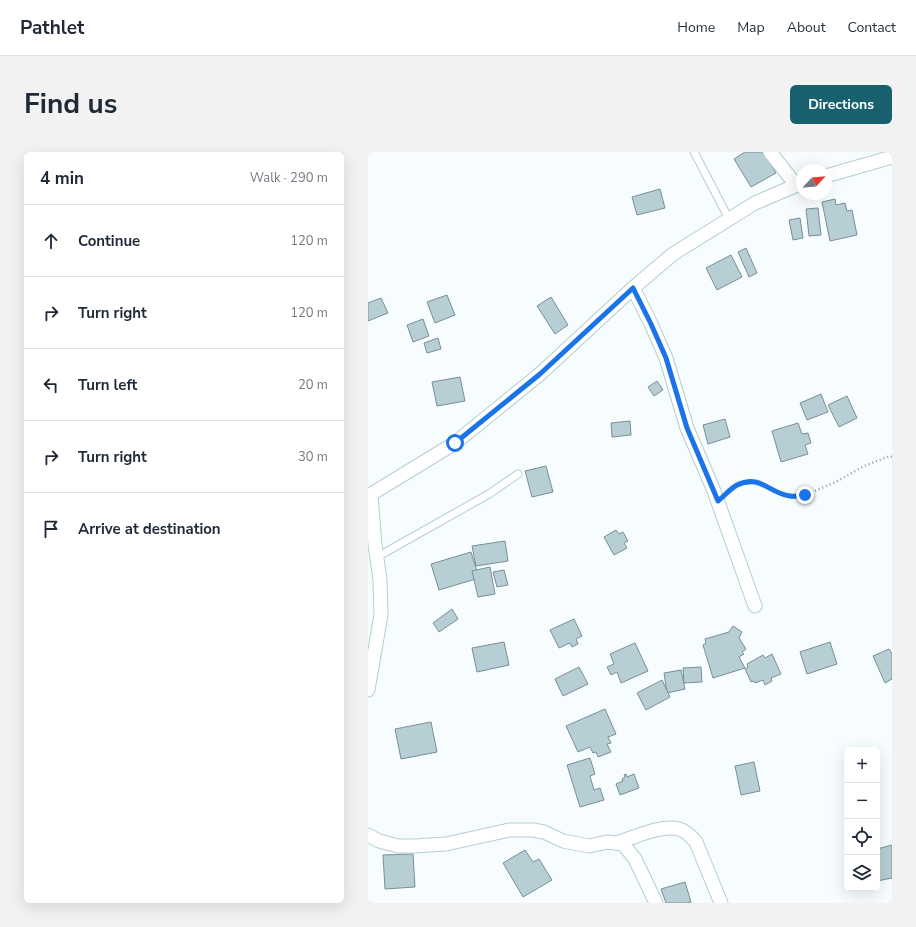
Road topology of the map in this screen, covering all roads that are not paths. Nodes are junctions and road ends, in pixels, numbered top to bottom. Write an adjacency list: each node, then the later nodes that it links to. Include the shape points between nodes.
1 (694, 152): 7 (lane)
2 (770, 152): 5 (street)
3 (892, 157): 4 (street)
4 (832, 174)
5 (796, 181)
6 (796, 185): 7 (street, via 755,203)
7 (729, 219): 8 (street, via 673,254)
8 (633, 288): 10 (street, via 540,374 455,443); 12 (street, via 666,358 687,428 718,501)
9 (518, 474): 11 (lane, via 489,494)
10 (369, 495): 11 (street)
11 (373, 547): 13 (street, via 380,580 381,615)
12 (755, 606)
13 (368, 690)
14 (368, 835): 15 (street, via 398,846 415,846 446,844 509,830 534,830 589,846)
15 (616, 843): 16 (street, via 623,844 635,859); 17 (street, via 664,828 679,829 690,834 696,842)
16 (656, 903)
17 (721, 903)

